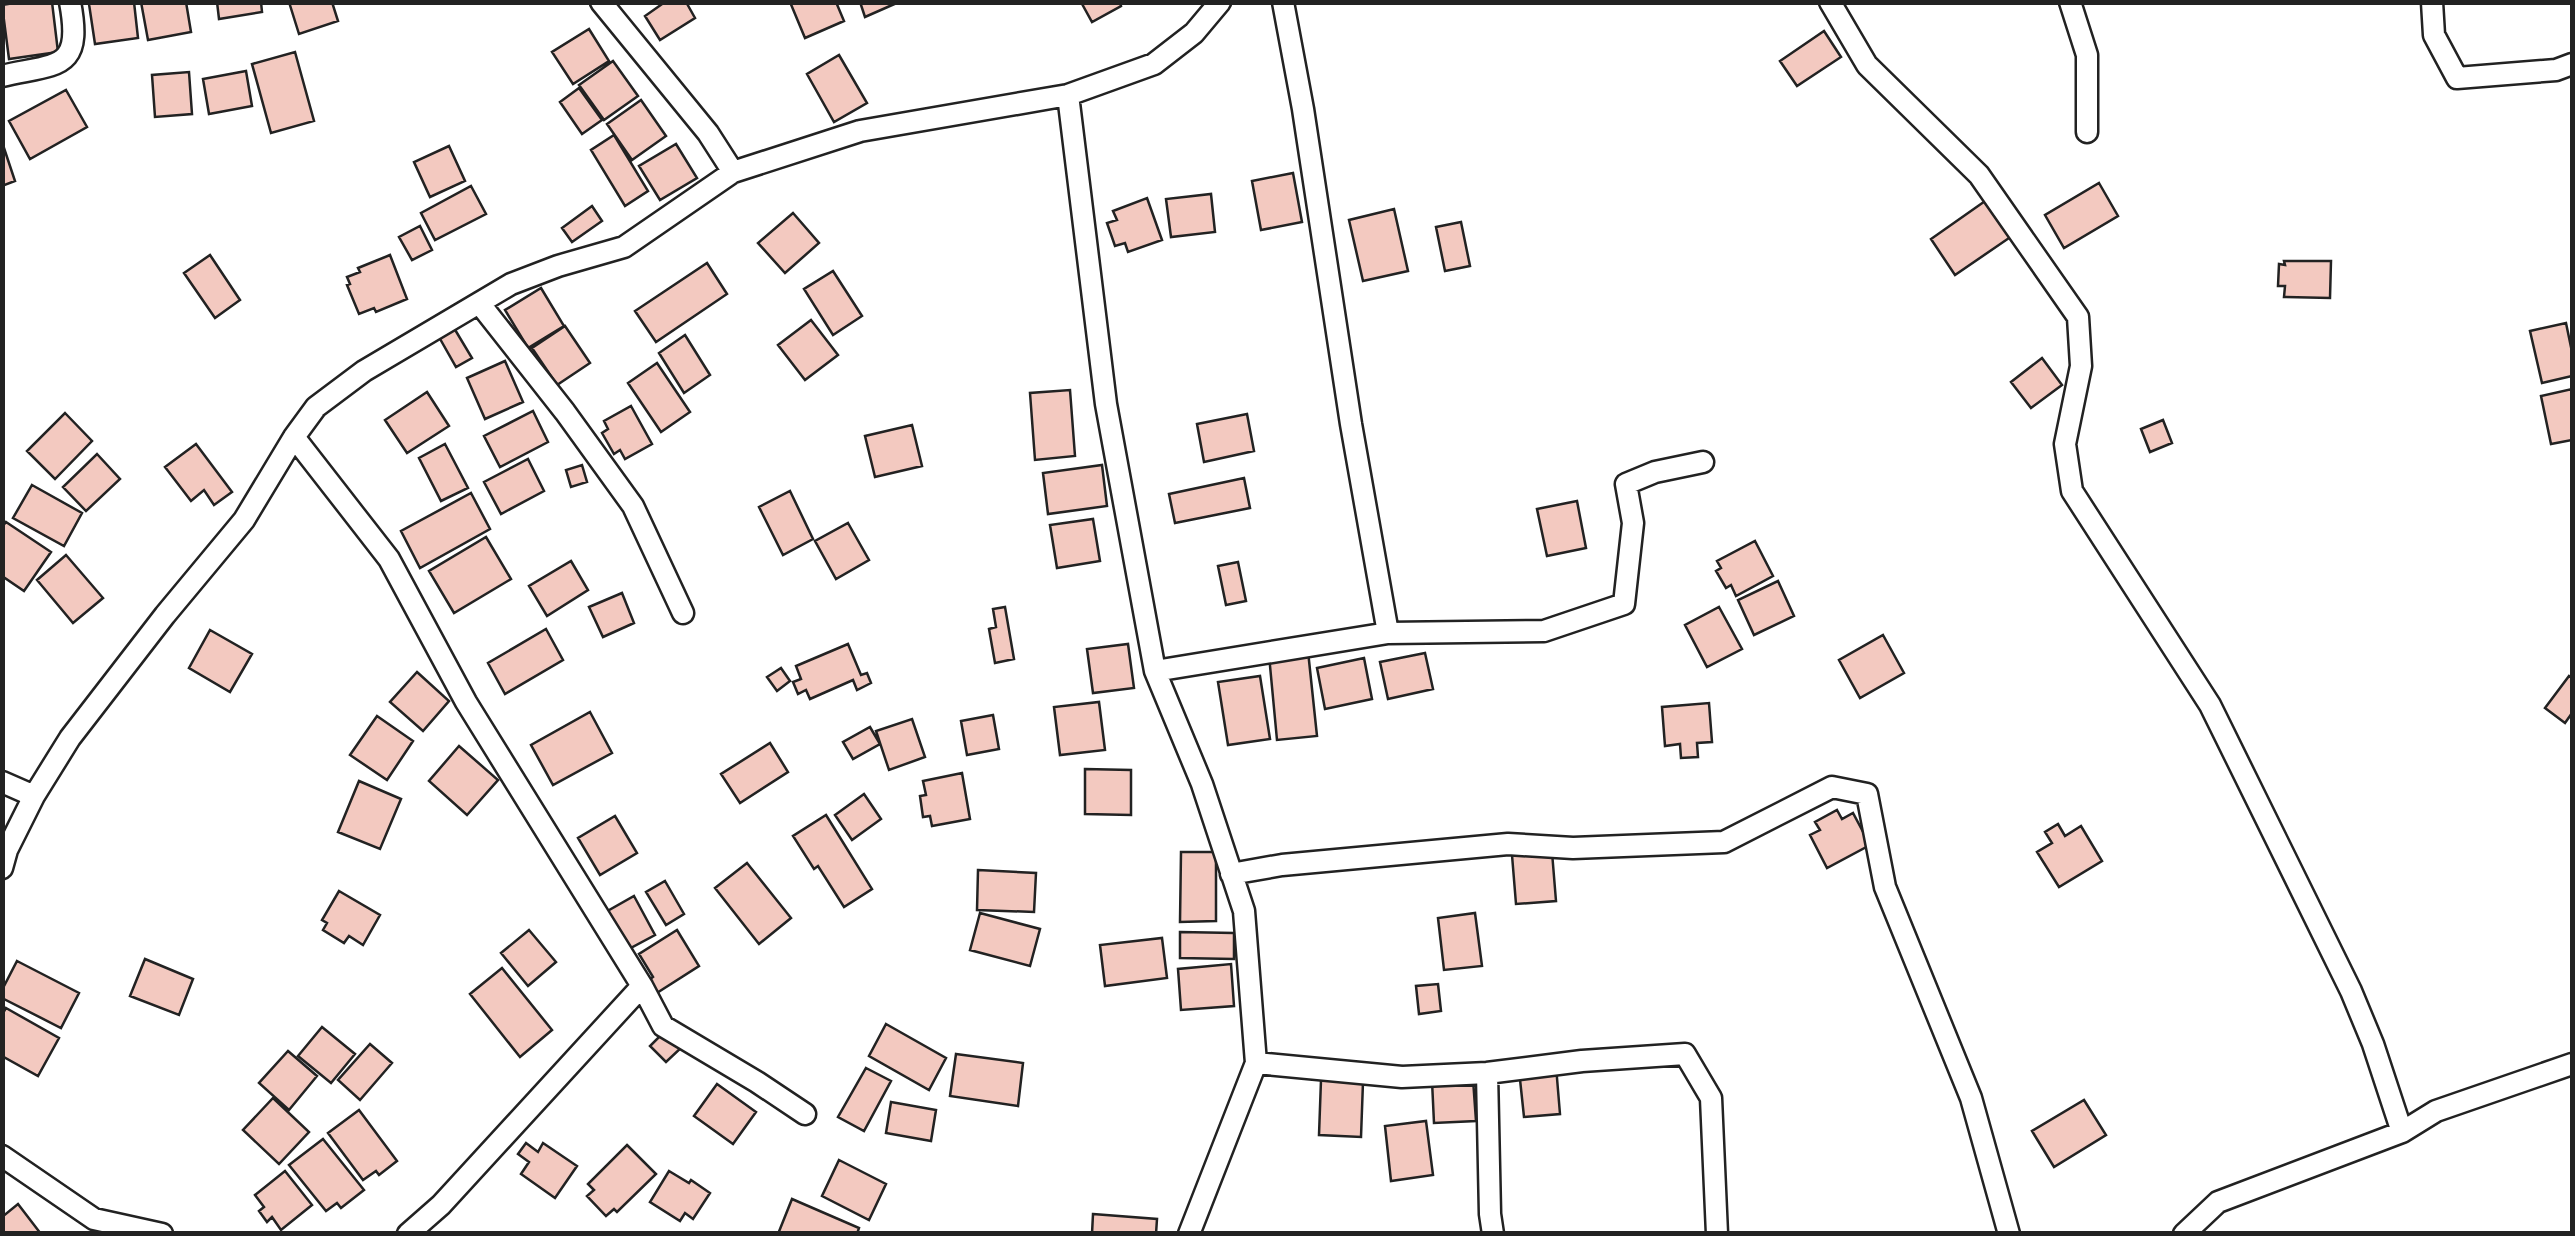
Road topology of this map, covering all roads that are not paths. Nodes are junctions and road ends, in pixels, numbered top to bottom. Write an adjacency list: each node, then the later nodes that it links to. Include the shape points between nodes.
1 (70, 2): 9 (street, via 70,54 60,63)
2 (601, 2): 12 (street)
3 (1220, 2): 10 (street, via 1154,64)
4 (1282, 2): 17 (street)
5 (1830, 2): 28 (street, via 1867,65 1979,175 2078,317 2080,366 2065,444 2072,490 2210,705 2351,991)
6 (2070, 2): 11 (street, via 2087,55)
7 (2432, 2): 8 (street, via 2434,35 2456,78)
8 (2572, 64)
9 (2, 76)
10 (1068, 95): 12 (street, via 860,131); 18 (street, via 1106,404)
11 (2087, 132)
12 (733, 172): 13 (street, via 624,247 511,284)
13 (480, 304): 14 (street, via 364,371 316,407); 16 (street, via 633,506)
14 (294, 437): 20 (street, via 244,520 82,722); 23 (street, via 389,559 466,702)
15 (1703, 462): 17 (street, via 1626,484 1633,523 1624,604 1544,631)
16 (683, 614)
17 (1388, 632): 18 (street)
18 (1155, 671): 22 (street)
19 (2, 782): 20 (street)
20 (34, 796): 21 (street)
21 (2, 868)
22 (1231, 874): 24 (street, via 1244,912); 35 (street, via 1508,844 1724,842 1832,787 1867,794 1884,887 1972,1098)
23 (642, 986): 27 (street, via 663,1026); 31 (street)
24 (1256, 1063): 26 (street, via 1402,1077); 32 (street)
25 (2572, 1064): 28 (street, via 2436,1111)
26 (1488, 1073): 33 (street); 34 (street, via 1685,1054 1711,1098)
27 (805, 1114)
28 (2402, 1132): 36 (street, via 2218,1202)
29 (2, 1156): 30 (street, via 94,1220)
30 (162, 1234)
31 (408, 1234)
32 (1188, 1234)
33 (1493, 1234)
34 (1716, 1234)
35 (2009, 1234)
36 (2184, 1234)

